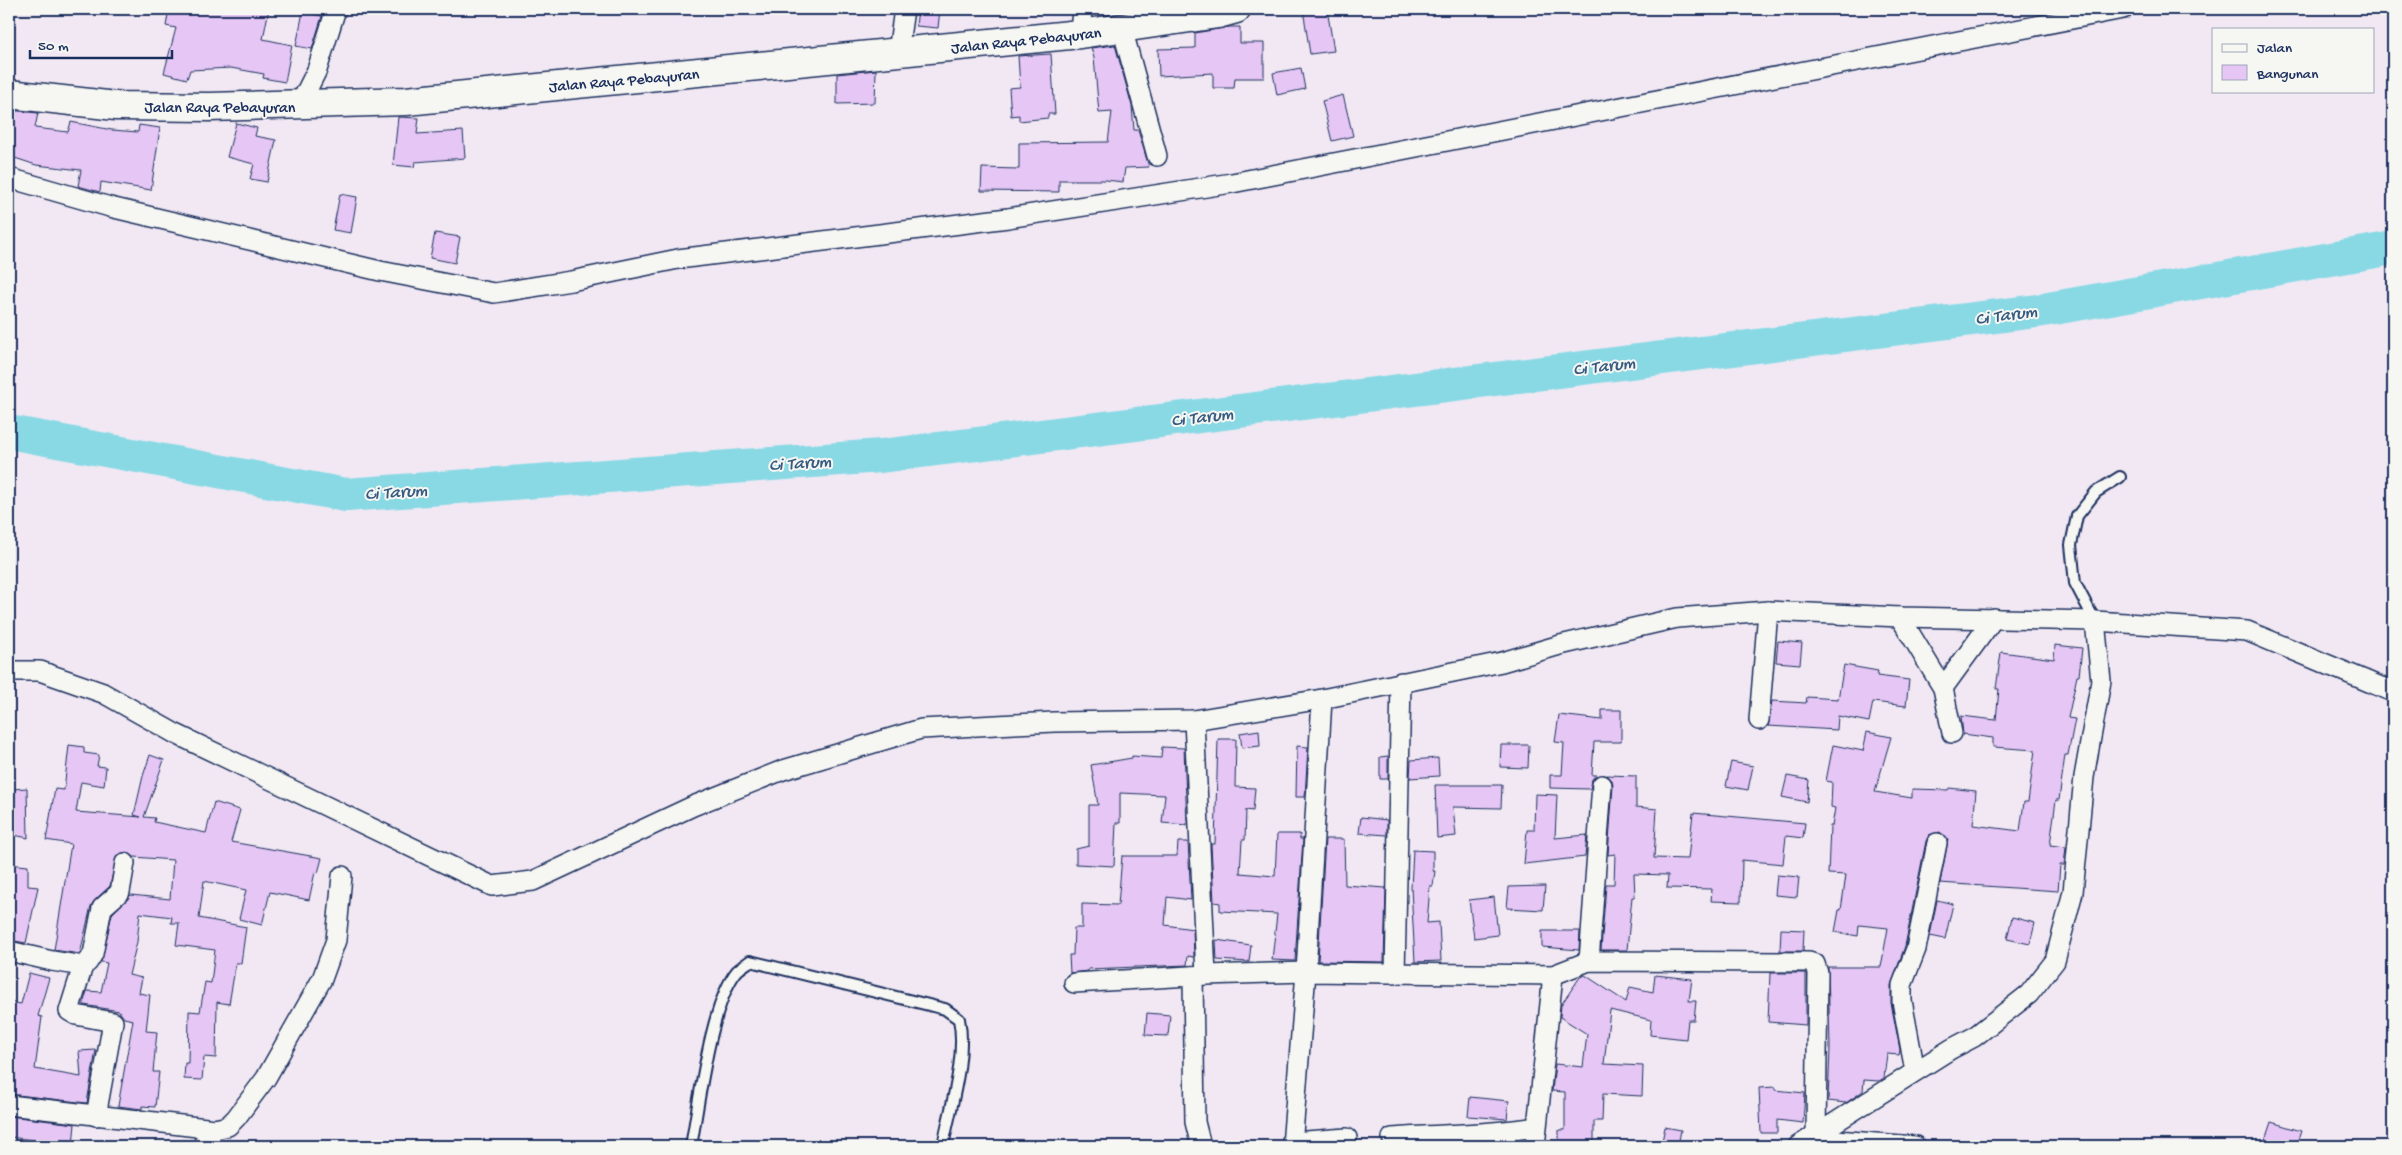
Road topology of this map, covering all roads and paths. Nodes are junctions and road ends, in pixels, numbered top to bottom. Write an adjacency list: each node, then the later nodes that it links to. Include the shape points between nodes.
1 (336, 9): 9 (street, via 317,70)
2 (904, 9): 7 (street)
3 (1236, 9): 6 (main road, Jalan Raya Pebayuran)
4 (2111, 10): 11 (street, via 1232,183 1008,218 678,259 494,293 380,270 129,211)
5 (1081, 21): 6 (main road, Jalan Raya Pebayuran); 7 (main road, Jalan Raya Pebayuran)
6 (1122, 28): 10 (street)
7 (898, 52): 9 (main road, Jalan Raya Pebayuran, via 406,101)
8 (9, 94): 9 (main road, Jalan Raya Pebayuran, via 116,106)
9 (299, 106)
10 (1157, 156)
11 (9, 178)
12 (2120, 477): 16 (lane, via 2096,492 2077,516 2071,546 2075,583)
13 (1768, 611): 14 (street); 18 (street, via 1677,618 1502,662); 23 (street)
14 (1900, 617): 15 (street); 19 (street)
15 (1994, 618): 16 (street); 19 (street)
16 (2094, 621): 20 (street, via 2247,631); 37 (street, via 2101,682 2084,778 2073,892 2055,961 2029,994 2003,1015 1974,1037)
17 (9, 671): 22 (street, via 40,671 103,693 174,733 492,886 533,881 694,806 783,770 921,729 1054,722)
18 (1400, 682): 21 (street); 33 (street)
19 (1943, 688): 24 (street)
20 (2393, 692)
21 (1322, 699): 22 (street); 32 (street)
22 (1194, 720): 34 (street)
23 (1759, 720)
24 (1952, 733)
25 (1602, 785): 30 (street)
26 (1937, 843): 37 (street, via 1916,949 1902,985)
27 (125, 863): 31 (street, via 120,892 102,908 93,954)
28 (342, 876): 41 (street, via 336,940 322,978 266,1078 236,1118 228,1126)
29 (9, 951): 31 (street)
30 (1589, 961): 35 (street); 44 (street, via 1815,964 1818,973)
31 (82, 966): 39 (street, via 69,1011 114,1023)
32 (1306, 972): 33 (street); 34 (street); 45 (street)
33 (1396, 974): 35 (street)
34 (1200, 975): 36 (street); 49 (street, via 1195,1122)
35 (1553, 975): 40 (street)
36 (1074, 983)
37 (1915, 1071): 44 (street)
38 (9, 1105): 39 (street)
39 (96, 1116): 41 (street)
40 (1536, 1127): 43 (street, via 1502,1133 1464,1132); 50 (street)
41 (215, 1129): 46 (street)
42 (1347, 1138): 45 (street)
43 (1392, 1138)
44 (1808, 1140): 51 (street)
45 (1292, 1144)
46 (202, 1146)
47 (691, 1146): 48 (lane, via 717,1014 729,982 738,969 750,962 945,1009 959,1019 962,1034 957,1075)
48 (943, 1146)
49 (1201, 1146)
50 (1535, 1146)
51 (1915, 1146)

